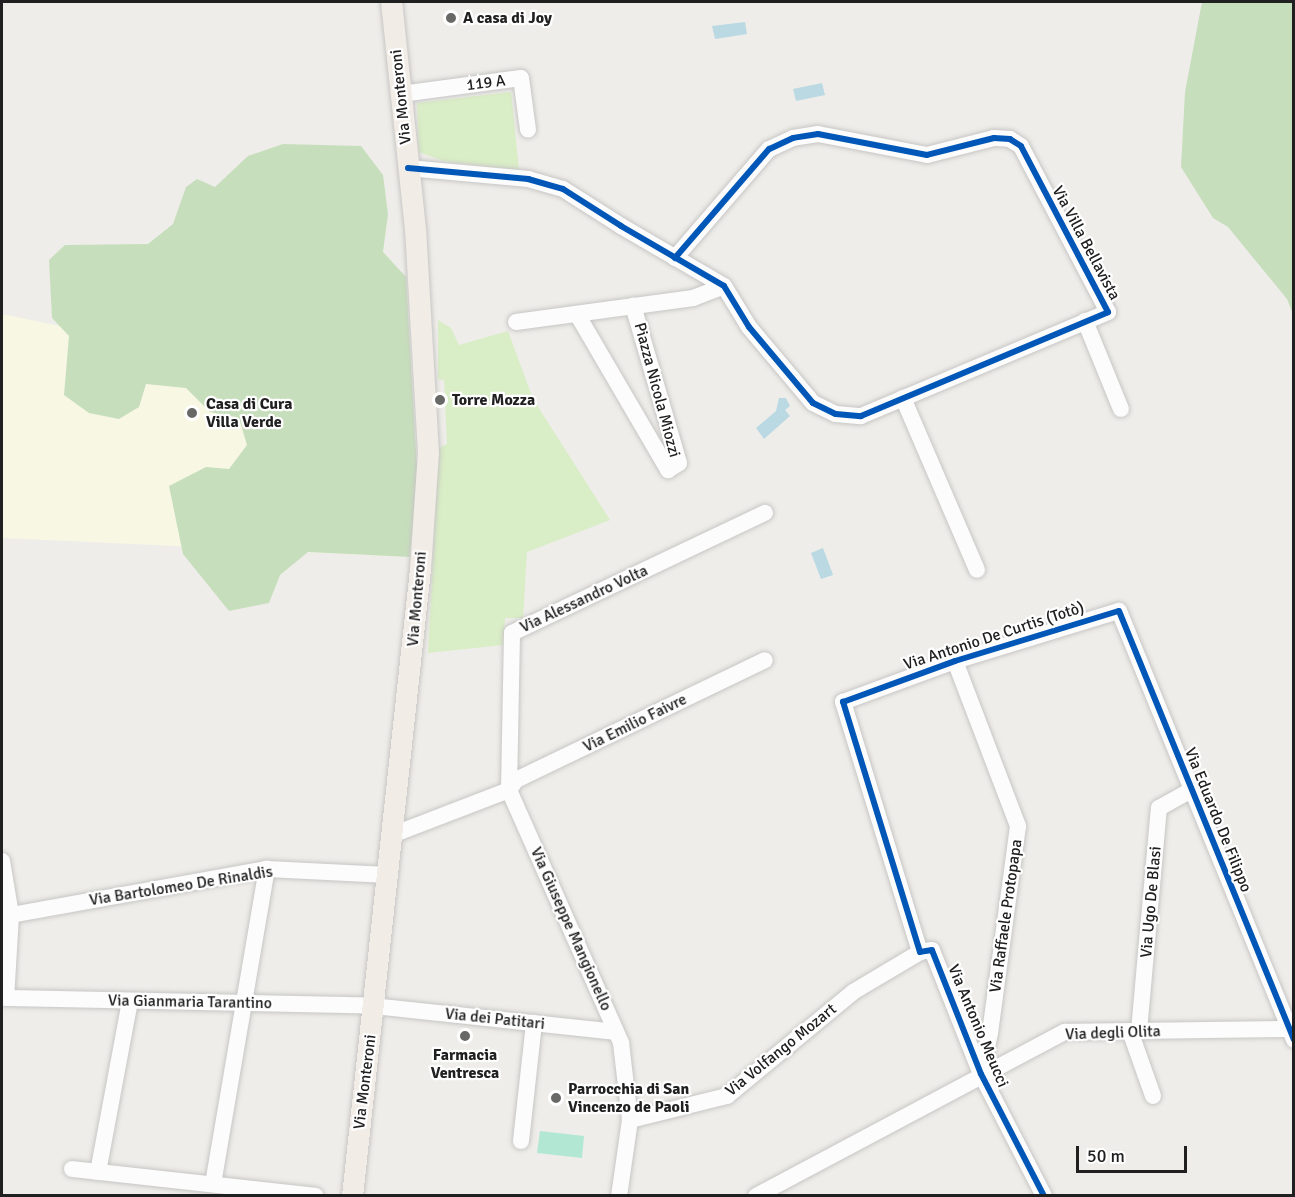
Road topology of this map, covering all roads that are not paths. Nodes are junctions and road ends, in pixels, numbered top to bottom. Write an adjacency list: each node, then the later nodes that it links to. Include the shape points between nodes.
1 (391, 2): 2 (main road, Via Monteroni)
2 (401, 94): 3 (street, 119 A, via 521,78); 4 (main road, Via Monteroni)
3 (528, 130)
4 (408, 168): 5 (street, Via Villa Bellavista, via 528,179 563,189); 20 (main road, Via Monteroni, via 425,360 428,453)
5 (675, 258): 6 (street, Via Villa Bellavista); 9 (street, Via Villa Bellavista, via 769,149 793,138 818,134 927,155 994,138 1010,139 1021,146 1108,312)
6 (724, 286): 7 (street, Piazza Nicola Miozzi, via 693,298); 11 (street, Via Villa Bellavista, via 749,327 813,403 836,414 861,416)
7 (633, 306): 8 (street, Piazza Nicola Miozzi); 8 (street, Piazza Nicola Miozzi, via 679,463 668,470)
8 (578, 314): 10 (street, Piazza Nicola Miozzi)
9 (1085, 321): 11 (street, Via Villa Bellavista); 12 (street)
10 (516, 322)
11 (903, 398): 14 (street)
12 (1121, 409)
13 (765, 513): 18 (street, Via Alessandro Volta, via 512,633)
14 (977, 570)
15 (1119, 610): 17 (street, Via Antonio De Curtis (Totò)); 19 (street, Via Eduardo De Filippo)
16 (765, 660): 18 (street, Via Emilio Faivre, via 516,780)
17 (955, 661): 25 (street, Via Antonio De Curtis (Totò), via 843,702); 33 (street, Via Raffaele Protopapa, via 1018,826)
18 (509, 790): 20 (street); 31 (street, Via Giuseppe Mangionello)
19 (1190, 791): 30 (street, Via Ugo De Blasi, via 1159,808); 32 (street, Via Eduardo De Filippo)
20 (392, 835): 23 (main road, Via Monteroni)
21 (2, 861): 24 (street)
22 (267, 869): 23 (street, Via Bartolomeo De Rinaldis); 24 (street, Via Bartolomeo De Rinaldis); 27 (street)
23 (388, 875): 28 (main road, Via Monteroni)
24 (11, 915): 26 (street, Via Gianmaria Tarantino, via 6,998)
25 (920, 952): 33 (street, Via Antonio Meucci, via 932,950); 35 (street, Via Volfango Mozart, via 853,992 727,1096)
26 (130, 1001): 27 (street, Via Gianmaria Tarantino); 38 (street)
27 (243, 1004): 28 (street, Via Gianmaria Tarantino); 39 (street)
28 (373, 1006): 29 (street, Via dei Patitari); 41 (main road, Via Monteroni)
29 (534, 1023): 31 (street, Via dei Patitari); 36 (street)
30 (1134, 1031): 32 (street, Via degli Olita); 33 (street, Via degli Olita, via 1065,1032); 34 (street)
31 (616, 1032): 35 (street, Via Giuseppe Mangionello, via 621,1042)
32 (1292, 1032)
33 (981, 1074): 43 (street, Via degli Olita); 44 (street, Via Antonio Meucci)
34 (1153, 1096)
35 (630, 1120): 42 (street, Via Giuseppe Mangionello)
36 (521, 1141)
37 (72, 1169): 38 (street)
38 (98, 1172): 39 (street)
39 (213, 1184): 40 (street)
40 (316, 1196)
41 (352, 1196)
42 (619, 1196)
43 (756, 1196)
44 (1044, 1196)

